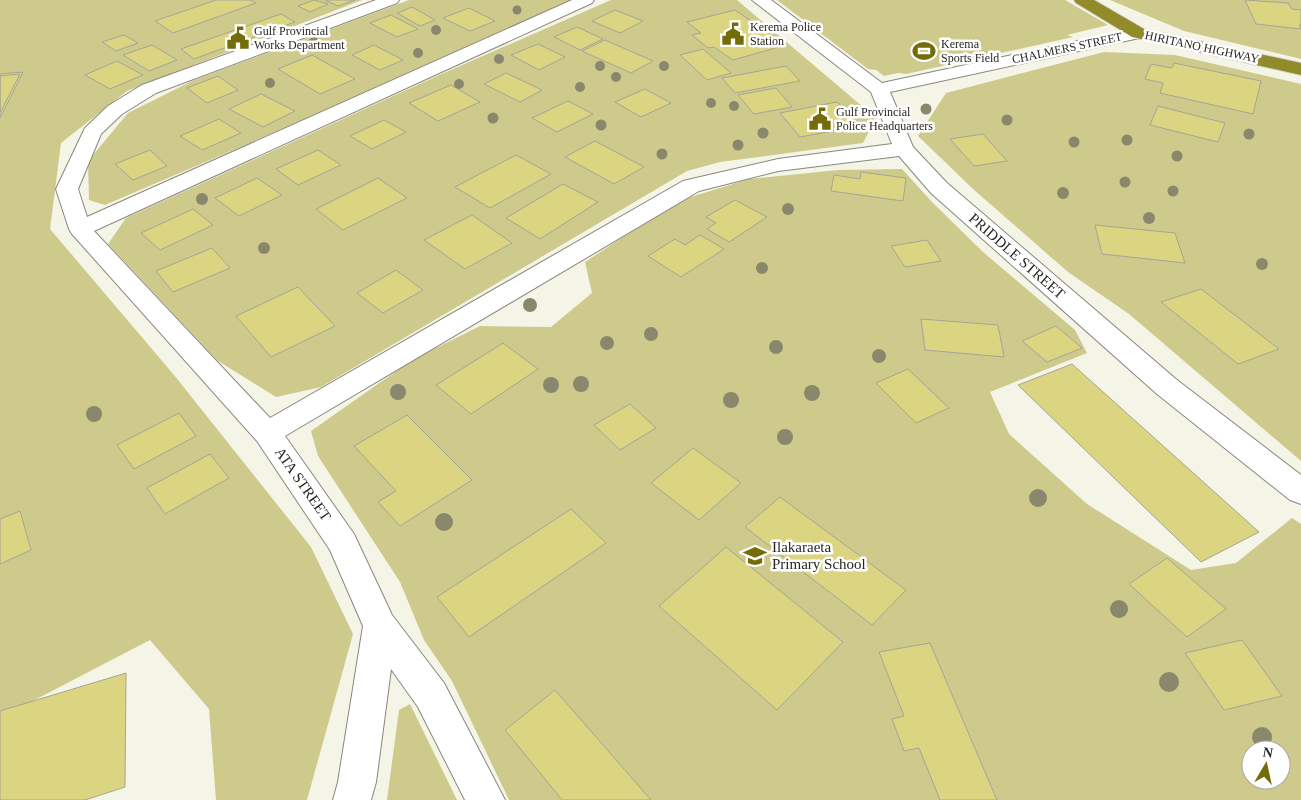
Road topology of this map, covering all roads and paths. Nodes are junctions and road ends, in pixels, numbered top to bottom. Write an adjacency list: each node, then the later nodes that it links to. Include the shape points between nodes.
1 (391, 0): 9 (street, via 149,89 115,110 92,132 67,189)
2 (586, 0): 9 (street)
3 (760, 0): 7 (street)
4 (1082, 0): 5 (highway, HIRITANO HIGHWAY)
5 (1138, 33): 6 (highway, HIRITANO HIGHWAY); 7 (street, CHALMERS STREET)
6 (1301, 69)
7 (879, 89): 8 (street, PRIDDLE STREET)
8 (904, 150): 10 (street, via 778,165 691,186); 11 (street, PRIDDLE STREET, via 940,188 1167,388)
9 (80, 229): 10 (street, ATA STREET)
10 (267, 433): 12 (street, ATA STREET, via 343,543)
11 (1301, 492)
12 (380, 626): 13 (street); 14 (street, ATA STREET, via 431,696)
13 (352, 800)
14 (486, 800)

